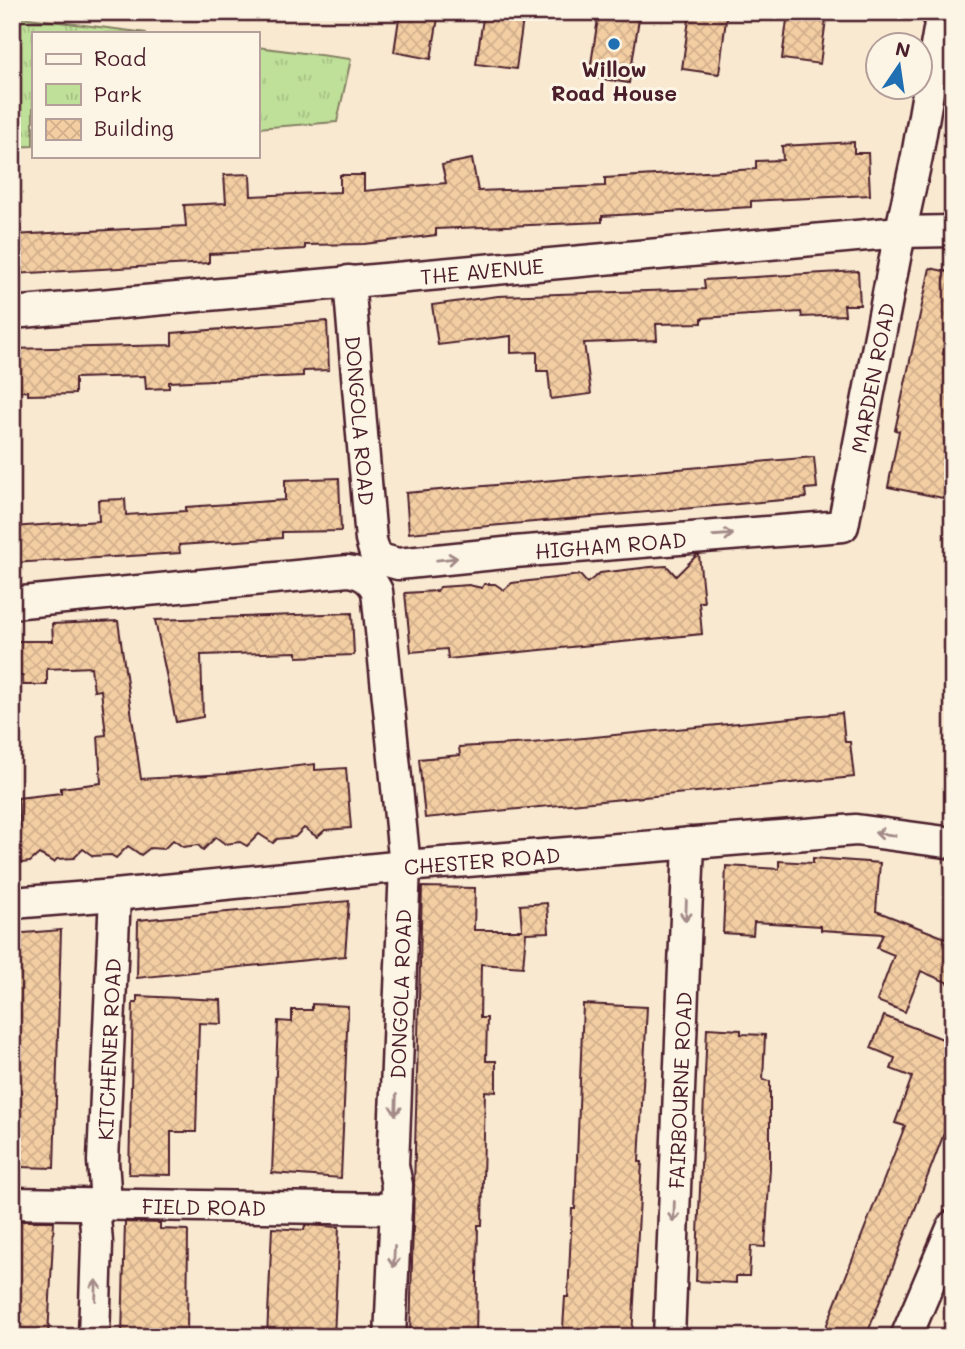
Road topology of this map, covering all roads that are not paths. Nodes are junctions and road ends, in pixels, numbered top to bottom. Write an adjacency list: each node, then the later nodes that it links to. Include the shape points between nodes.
1 (942, 12): 3 (street, MARDEN ROAD)
2 (953, 231): 3 (street, THE AVENUE)
3 (900, 232): 4 (street, THE AVENUE); 6 (street, MARDEN ROAD)
4 (349, 281): 5 (street, THE AVENUE); 7 (street, DONGOLA ROAD)
5 (12, 313)
6 (843, 526): 7 (street, HIGHAM ROAD, one-way to 6, via 514,551)
7 (371, 567): 8 (street, HIGHAM ROAD); 11 (street, DONGOLA ROAD)
8 (12, 603)
9 (689, 843): 10 (street, CHESTER ROAD, one-way to 9, via 856,830); 11 (street, CHESTER ROAD); 20 (street, FAIRBOURNE ROAD, one-way to 20)
10 (953, 843)
11 (405, 866): 12 (street, CHESTER ROAD); 16 (street, DONGOLA ROAD, one-way to 16, via 393,1165)
12 (115, 895): 13 (street, CHESTER ROAD); 15 (street, KITCHENER ROAD)
13 (12, 903)
14 (12, 1203): 15 (street, FIELD ROAD)
15 (100, 1204): 16 (street, FIELD ROAD); 18 (street, KITCHENER ROAD, one-way to 15)
16 (396, 1209): 19 (street, DONGOLA ROAD, one-way to 19)
17 (953, 1226): 21 (street)
18 (94, 1337)
19 (390, 1337)
20 (669, 1337)
21 (906, 1337)

